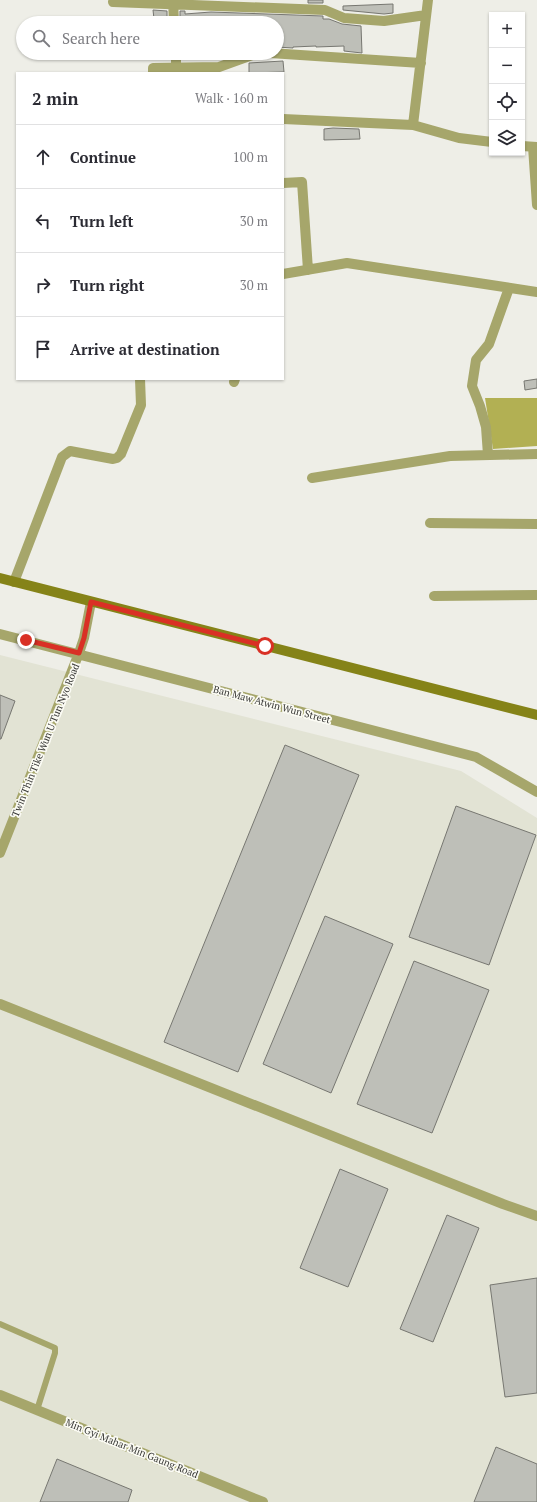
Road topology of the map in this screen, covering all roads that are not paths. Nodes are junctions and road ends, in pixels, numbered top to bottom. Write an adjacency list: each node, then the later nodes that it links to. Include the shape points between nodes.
1 (428, 0): 5 (street)
2 (113, 2): 3 (street)
3 (173, 2): 4 (street); 6 (street)
4 (276, 4): 5 (street, via 325,10 344,18 384,22)
5 (426, 15): 10 (street)
6 (174, 16)
7 (284, 54): 10 (street)
8 (176, 60): 11 (street)
9 (242, 60): 12 (street)
10 (420, 63): 15 (street)
11 (176, 68): 12 (street); 13 (street, via 153,68)
12 (220, 70)
13 (153, 72)
14 (284, 119): 15 (street)
15 (413, 124): 16 (street, via 459,138)
16 (489, 142)
17 (525, 146): 18 (street)
18 (535, 147): 20 (street)
19 (284, 182): 21 (street, via 302,182)
20 (537, 205)
21 (308, 270): 22 (street); 23 (street, via 347,263)
22 (284, 274)
23 (509, 288): 24 (street); 27 (street, via 489,344 476,360 472,386 486,427)
24 (537, 292)
25 (140, 380): 32 (street, via 141,405 117,458 70,451 62,458)
26 (537, 454): 27 (street)
27 (488, 455): 28 (street, via 450,456)
28 (312, 478)
29 (430, 523): 30 (street)
30 (537, 524)
31 (0, 578): 32 (main road)
32 (14, 582): 35 (main road)
33 (537, 595): 34 (street)
34 (434, 596)
35 (91, 602): 37 (street, Twin Thin Tike Wun U Tun Nyo Road); 38 (main road)
36 (0, 634): 37 (street, Ban Maw Atwin Wun Street)
37 (79, 653): 39 (street, Ban Maw Atwin Wun Street, via 476,756); 40 (street, Twin Thin Tike Wun U Tun Nyo Road)
38 (537, 715)
39 (537, 792)
40 (0, 853)
41 (0, 1004): 42 (street)
42 (537, 1216)
43 (0, 1324): 45 (lane, via 55,1348)
44 (0, 1395): 45 (street, Min Gyi Mahar Min Gaung Road)
45 (37, 1410): 46 (street, Min Gyi Mahar Min Gaung Road)
46 (263, 1502)

